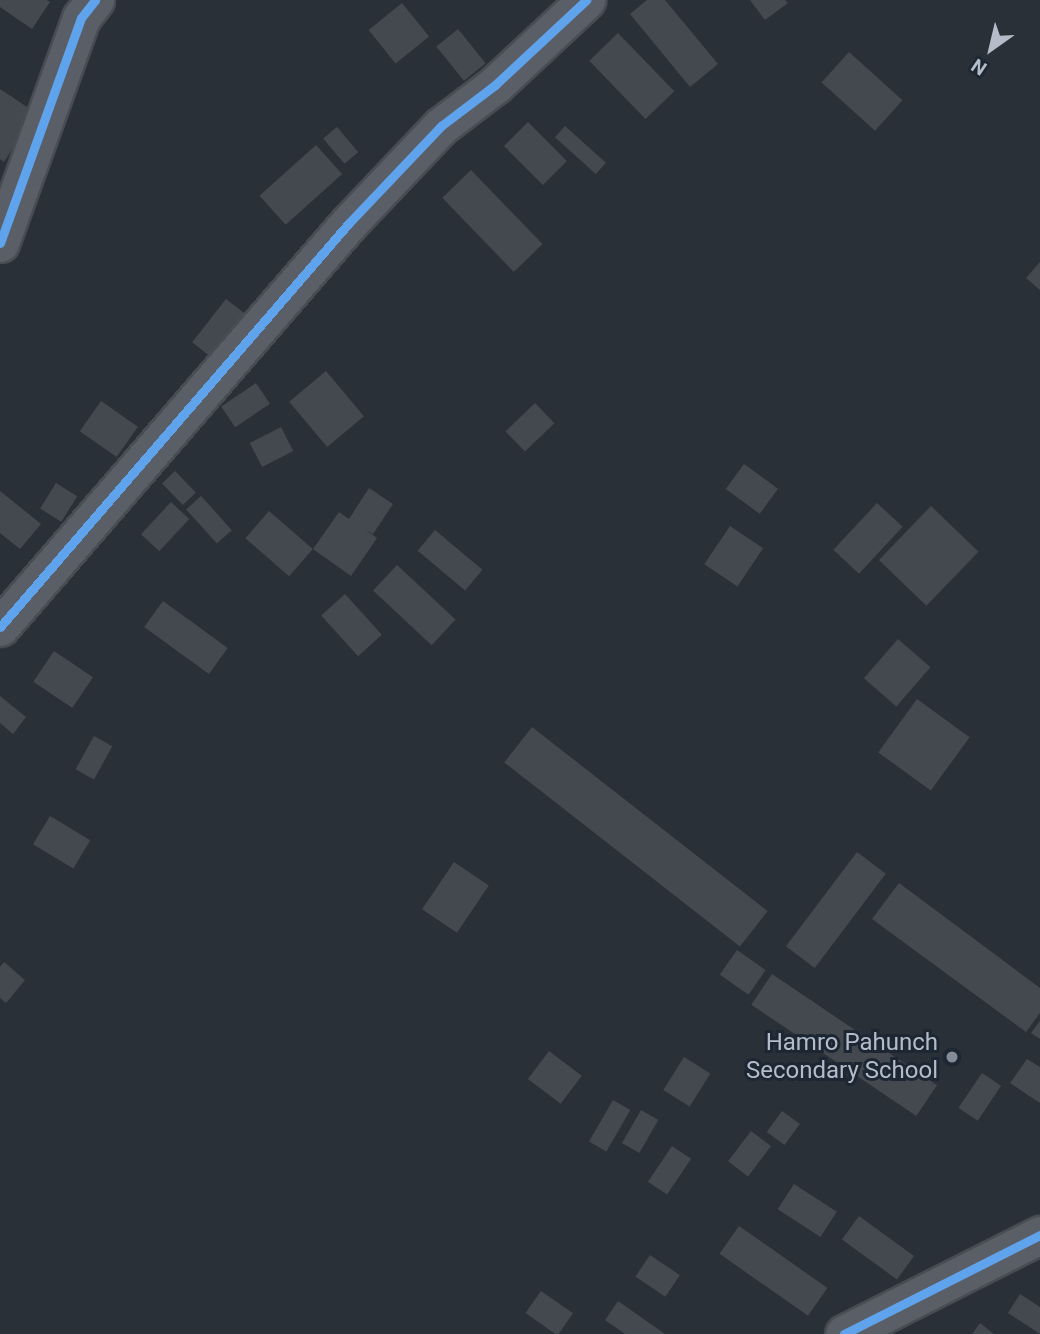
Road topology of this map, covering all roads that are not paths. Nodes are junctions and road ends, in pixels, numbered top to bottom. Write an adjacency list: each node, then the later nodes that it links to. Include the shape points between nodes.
1 (94, 0): 3 (street, via 81,18)
2 (586, 0): 4 (street, via 495,85 441,126 348,224)
3 (0, 243)
4 (0, 627)
5 (1040, 1235): 6 (street)
6 (844, 1334)

